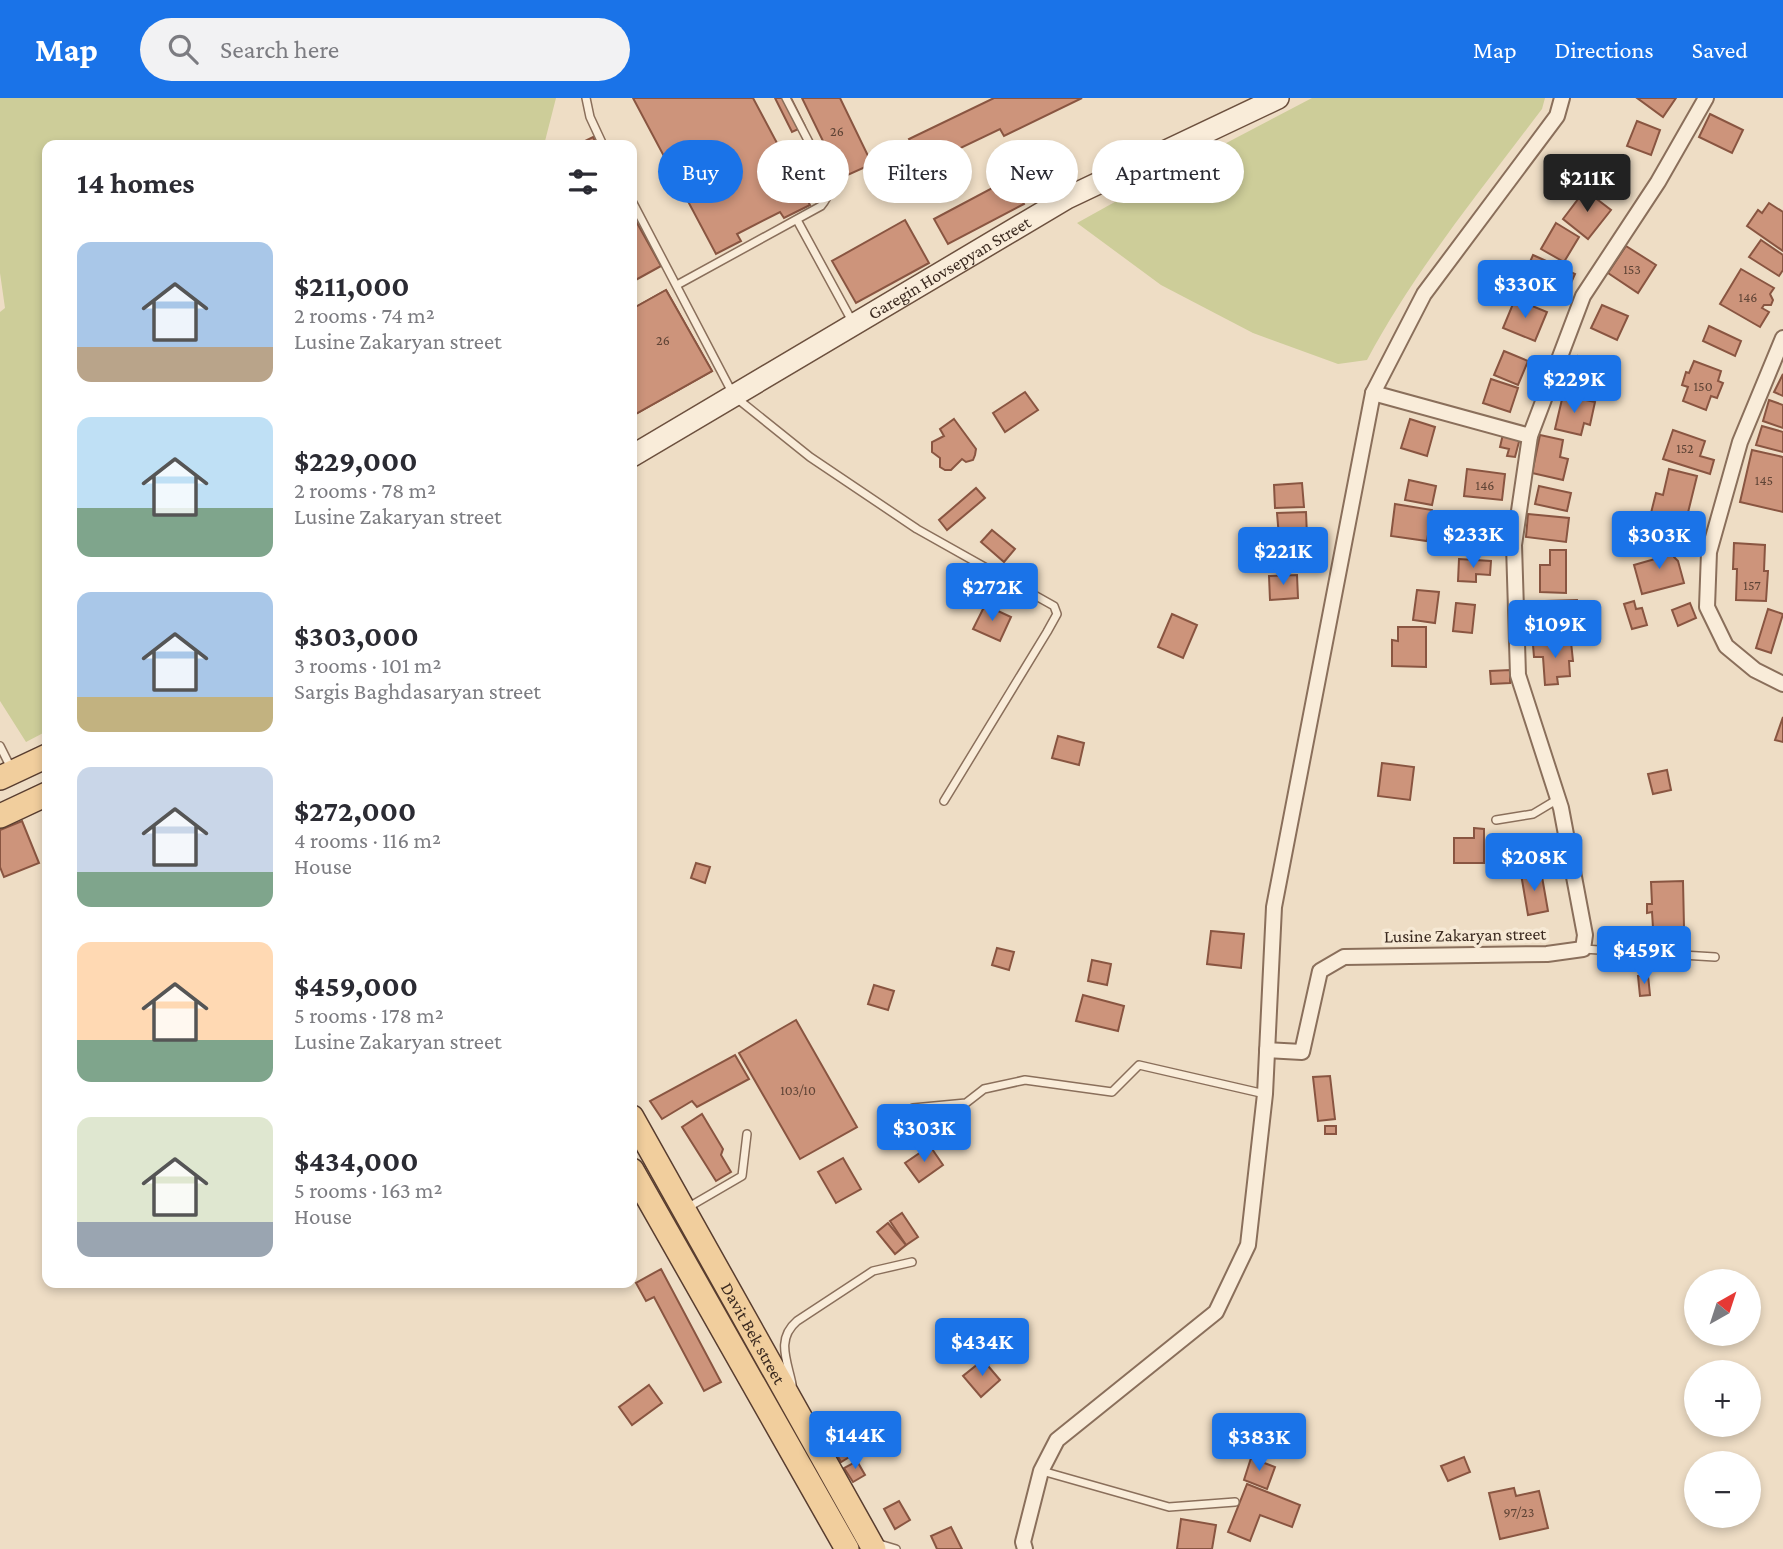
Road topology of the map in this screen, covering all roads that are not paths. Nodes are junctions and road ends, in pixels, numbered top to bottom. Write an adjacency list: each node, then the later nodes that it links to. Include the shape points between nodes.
1 (586, 98): 6 (lane)
2 (786, 98): 8 (lane, via 830,187 821,206)
3 (1278, 98): 10 (main road, Garegin Hovsepyan Street, via 1067,198)
4 (1562, 98): 12 (street, via 1557,116 1424,294)
5 (1706, 98): 14 (street, via 1658,183 1583,296)
6 (601, 140)
7 (637, 210): 9 (lane)
8 (797, 220): 9 (lane); 10 (lane)
9 (677, 285): 13 (lane)
10 (854, 325): 13 (main road, Garegin Hovsepyan Street)
11 (1783, 338): 16 (street, via 1740,443 1709,552 1707,607 1726,646 1755,670)
12 (1373, 393): 14 (street); 27 (street, via 1274,907)
13 (734, 396): 15 (main road, Garegin Hovsepyan Street); 22 (lane, via 810,457 917,529 1054,606 1052,623)
14 (1530, 436): 21 (street, via 1514,545 1518,675)
15 (637, 453)
16 (1783, 684)
17 (0, 746): 19 (lane)
18 (42, 759): 19 (main road)
19 (6, 775)
20 (42, 796): 23 (main road)
21 (1558, 799): 24 (lane, via 1533,814); 25 (street, via 1585,934)
22 (944, 801)
23 (0, 817)
24 (1496, 820)
25 (1583, 949): 26 (lane); 27 (street, Lusine Zakaryan street, via 1547,954 1344,957 1320,971 1303,1052)
26 (1715, 957)
27 (1267, 1051): 28 (street)
28 (1265, 1094): 29 (lane, via 1139,1065 1112,1092 1025,1080 984,1088 966,1103); 37 (street, via 1248,1245 1216,1312 1057,1440)
29 (913, 1108)
30 (637, 1126): 33 (main road, Davit Bek street)
31 (747, 1134): 33 (lane, via 742,1176)
32 (637, 1179): 34 (main road, Davit Bek street)
33 (683, 1210): 34 (main road); 36 (main road, Davit Bek street)
34 (661, 1222): 40 (main road, Davit Bek street)
35 (912, 1262): 36 (lane, via 873,1271 787,1330 785,1348)
36 (798, 1416): 39 (main road, Davit Bek street)
37 (1041, 1471): 38 (lane, via 1169,1507); 42 (street)
38 (1235, 1502)
39 (872, 1545): 41 (lane)
40 (847, 1549)
41 (896, 1549)
42 (1025, 1549)

